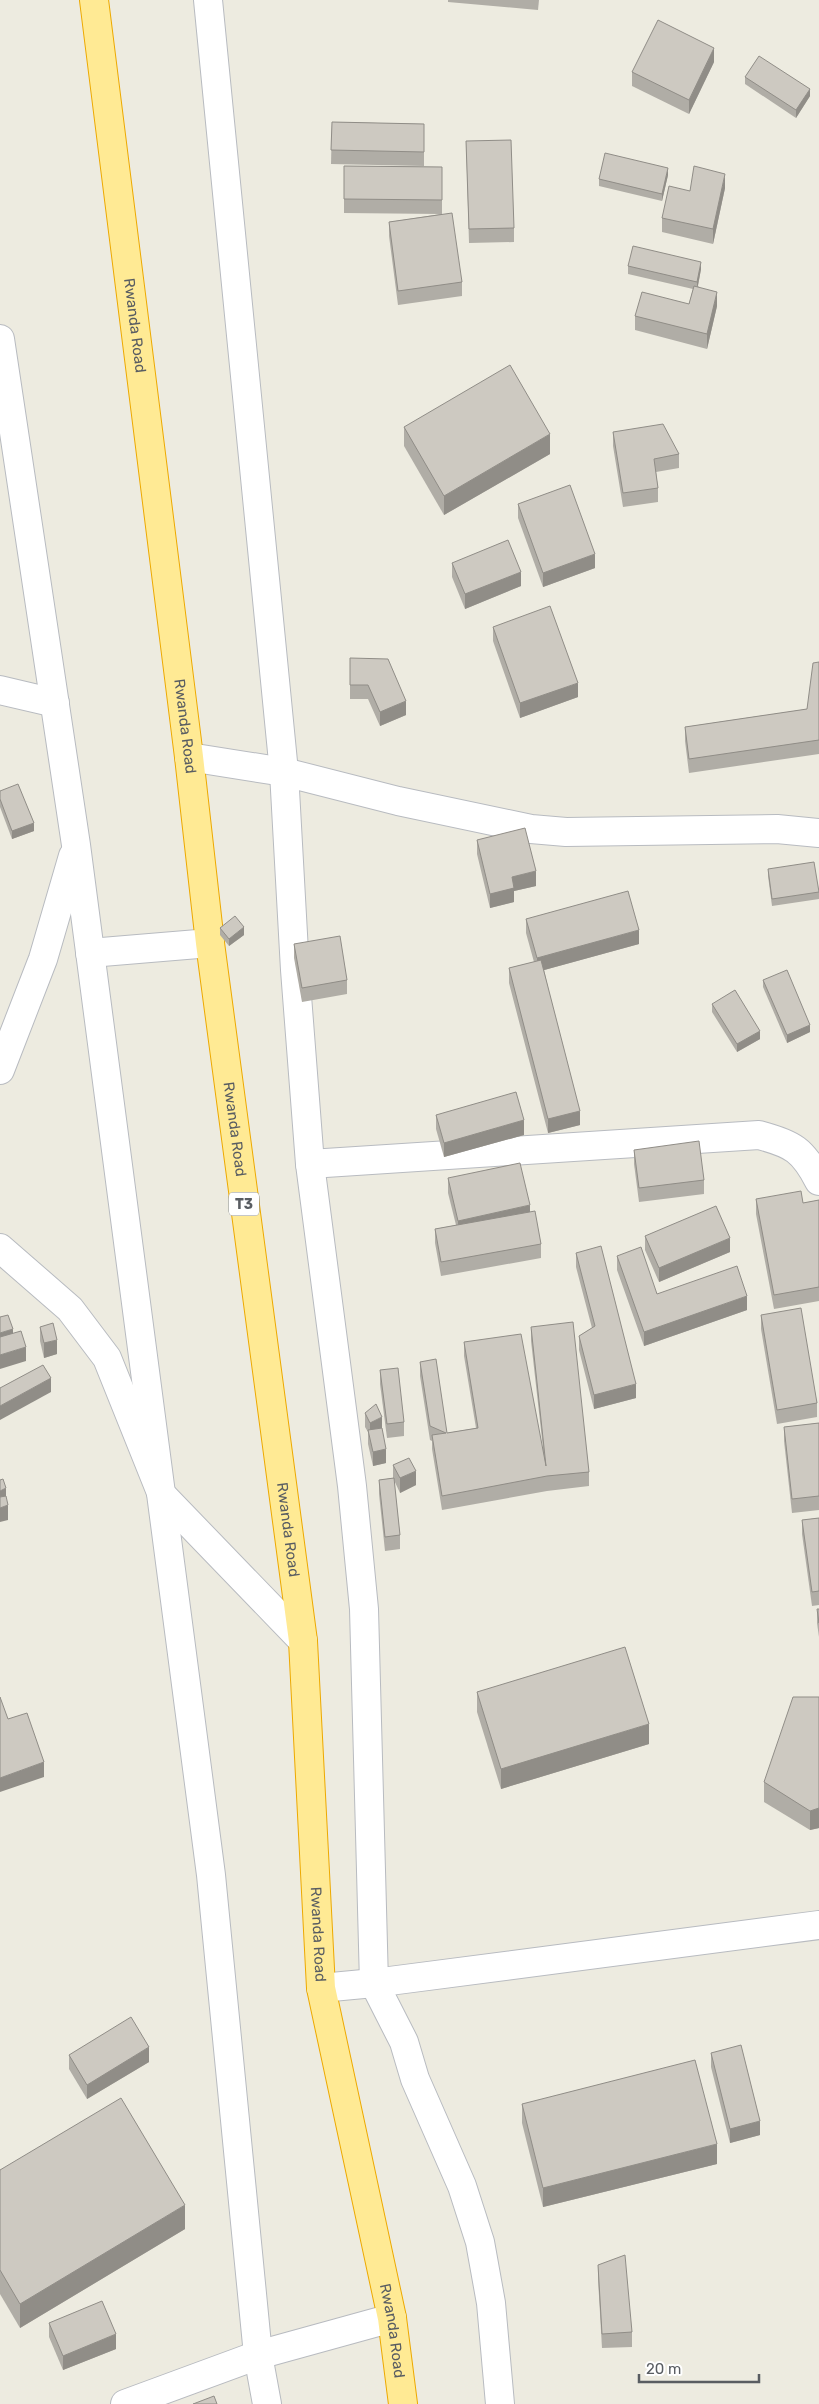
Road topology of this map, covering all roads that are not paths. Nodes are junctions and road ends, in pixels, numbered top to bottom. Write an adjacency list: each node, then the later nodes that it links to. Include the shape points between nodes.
1 (94, 0): 6 (highway, Rwanda Road / T3)
2 (208, 0): 7 (street)
3 (0, 339): 5 (street)
4 (0, 690): 5 (street)
5 (55, 703): 11 (street)
6 (189, 757): 7 (street); 12 (highway, Rwanda Road / T3)
7 (284, 772): 9 (street, via 398,801 531,829 566,832); 15 (street)
8 (819, 812): 9 (street)
9 (777, 829): 10 (street)
10 (819, 832)
11 (76, 845): 13 (street); 14 (street, via 43,959)
12 (210, 943): 13 (street); 19 (highway, Rwanda Road / T3)
13 (90, 953): 18 (street)
14 (0, 1070)
15 (310, 1164): 16 (street, via 759,1135 796,1147); 21 (street, via 352,1486 364,1608)
16 (819, 1181)
17 (0, 1248): 18 (street, via 70,1309 107,1358)
18 (162, 1495): 19 (street); 24 (street, via 211,1875)
19 (303, 1641): 22 (highway, Rwanda Road / T3)
20 (819, 1925): 21 (street)
21 (374, 1983): 22 (street); 28 (street, via 404,2042 415,2079 462,2186 480,2242 491,2304)
22 (321, 1988): 23 (highway, Rwanda Road / T3)
23 (392, 2318): 24 (street); 27 (highway, Rwanda Road / T3)
24 (258, 2355): 25 (street); 26 (street)
25 (125, 2404)
26 (266, 2404)
27 (403, 2404)
28 (500, 2404)

